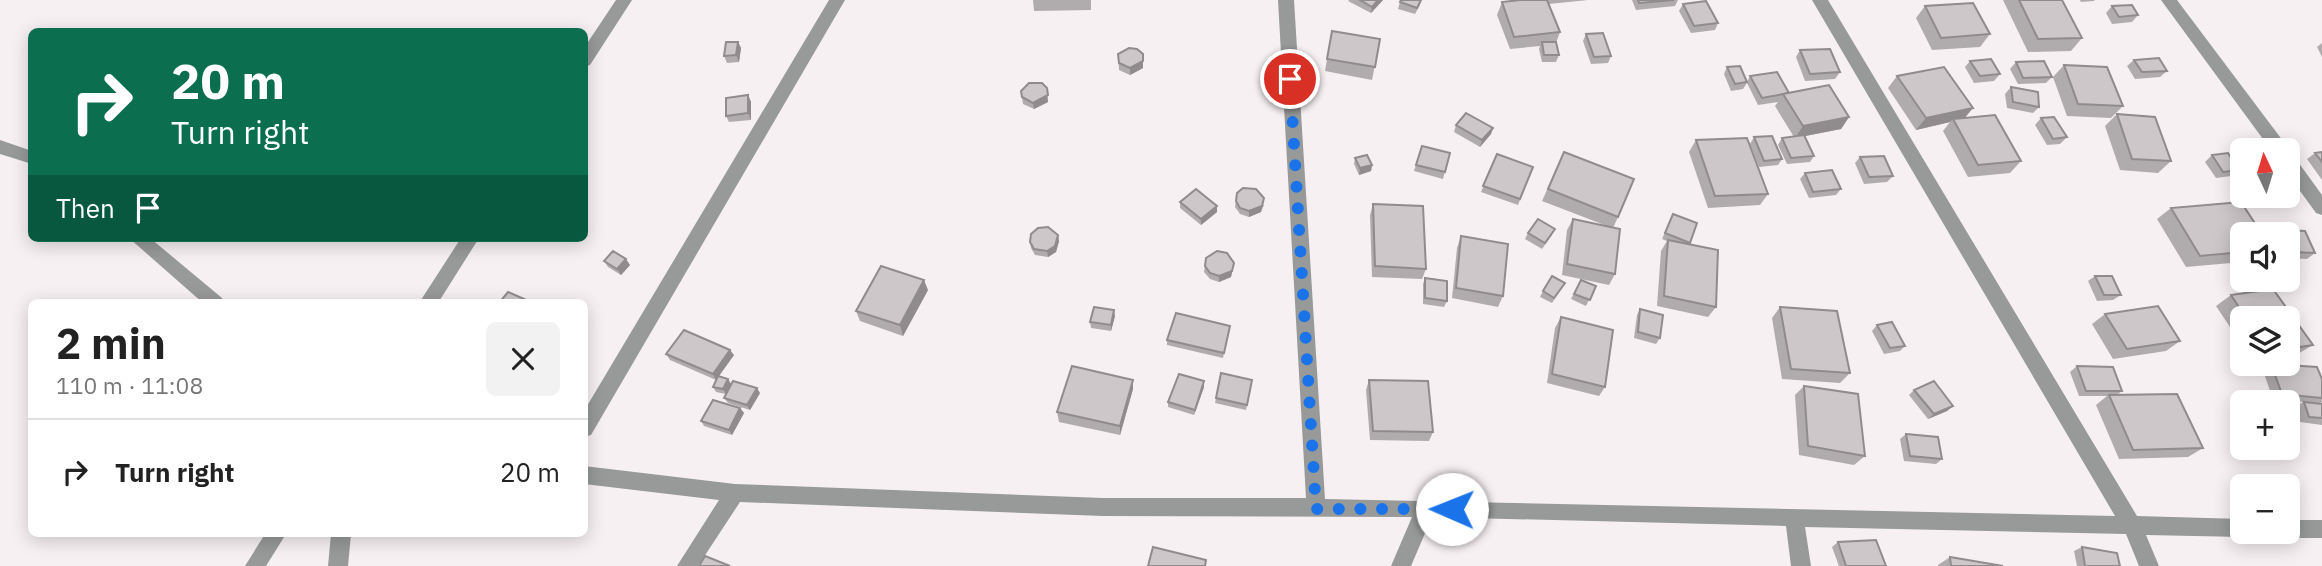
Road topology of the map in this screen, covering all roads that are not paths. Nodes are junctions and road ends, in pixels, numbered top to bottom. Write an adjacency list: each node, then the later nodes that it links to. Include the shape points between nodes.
1 (624, 0): 6 (street)
2 (837, 0): 16 (street)
3 (1286, 0): 20 (street)
4 (1819, 0): 22 (street)
5 (2169, 0): 7 (street)
6 (588, 55)
7 (2271, 138)
8 (0, 147): 9 (street)
9 (28, 157)
10 (2300, 178): 11 (street)
11 (2322, 208)
12 (143, 242): 14 (street)
13 (467, 242): 15 (street)
14 (211, 299)
15 (431, 299)
16 (588, 422)
17 (588, 475): 18 (street)
18 (735, 493): 20 (street, via 1103,507); 30 (street)
19 (1426, 508): 20 (street); 21 (street); 31 (street)
20 (1316, 509)
21 (1794, 517): 22 (street); 32 (street)
22 (2132, 526): 23 (street); 33 (street)
23 (2230, 528)
24 (2300, 529): 25 (street)
25 (2322, 529)
26 (274, 537): 28 (street)
27 (341, 537): 29 (street)
28 (255, 566)
29 (338, 566)
30 (687, 566)
31 (1401, 566)
32 (1801, 566)
33 (2150, 566)

